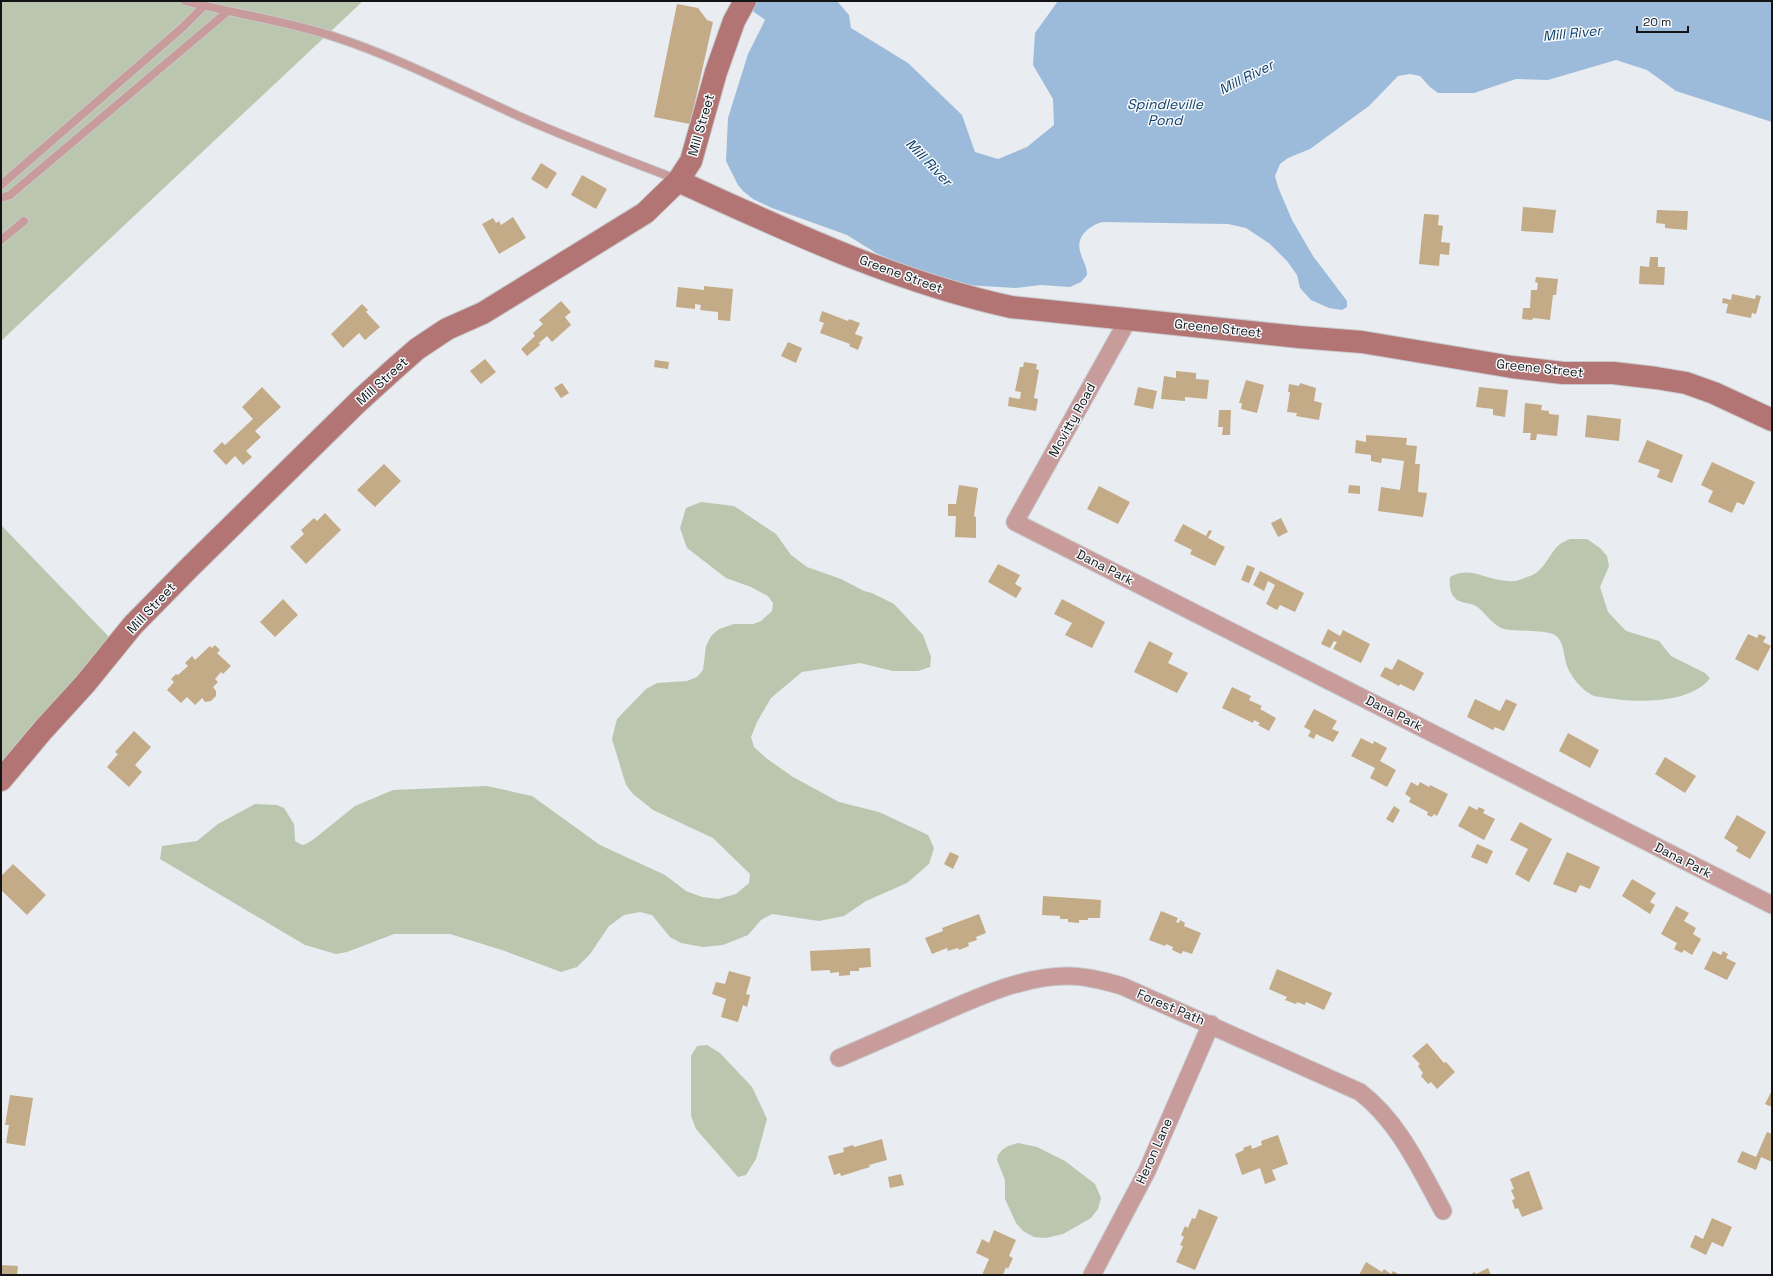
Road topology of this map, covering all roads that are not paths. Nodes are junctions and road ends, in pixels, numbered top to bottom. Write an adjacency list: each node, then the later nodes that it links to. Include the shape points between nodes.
1 (185, 1): 3 (lane)
2 (745, 1): 5 (street, Mill Street, via 734,21 716,72 691,161)
3 (204, 6): 4 (lane); 6 (lane)
4 (227, 12): 5 (lane, via 301,27 370,50 529,121); 7 (lane, via 10,195)
5 (678, 180): 10 (street, Greene Street, via 824,245 939,288 1011,307); 13 (street, Mill Street, via 645,213 483,313 447,330 402,362 359,401 133,625)
6 (1, 185)
7 (1, 198)
8 (24, 221): 9 (lane)
9 (1, 240)
10 (1129, 318): 11 (street, Greene Street, via 1362,342 1563,373 1613,373 1656,378 1686,383 1714,393); 12 (street, Mcvitty Road)
11 (1772, 420)
12 (1015, 522): 14 (street, Dana Park)
13 (1, 780)
14 (1772, 905)
15 (1211, 1024): 16 (street, Forest Path, via 1122,986 1069,976 1045,978 1017,984 973,1000); 17 (street, Forest Path, via 1360,1092 1382,1111 1409,1149); 18 (street, Heron Lane, via 1147,1171)
16 (839, 1058)
17 (1443, 1211)
18 (1092, 1275)

